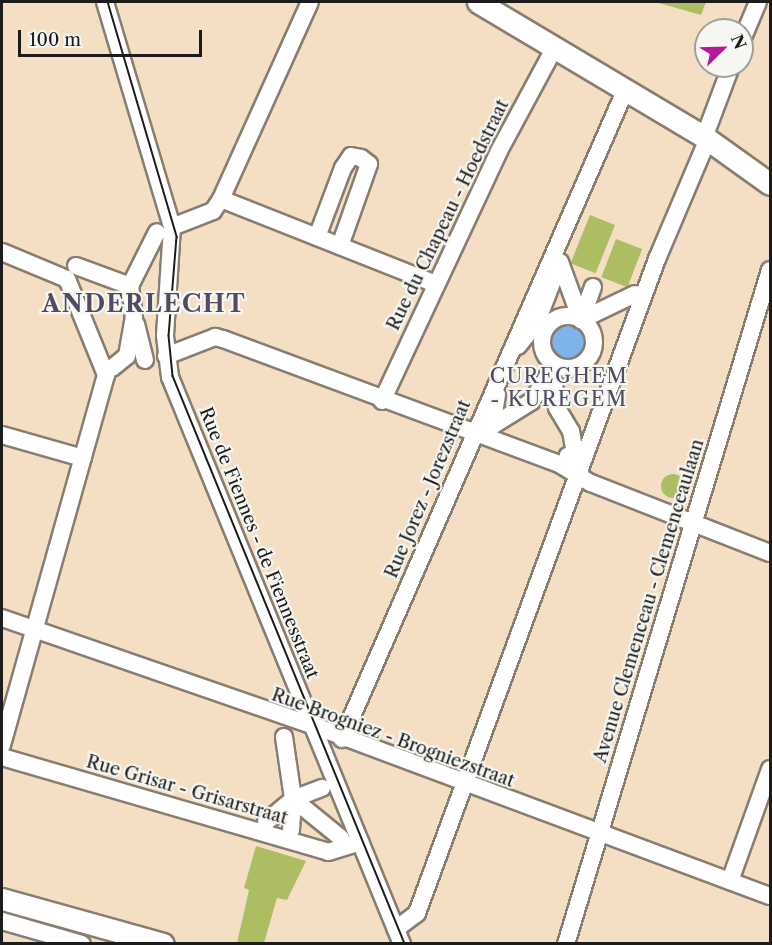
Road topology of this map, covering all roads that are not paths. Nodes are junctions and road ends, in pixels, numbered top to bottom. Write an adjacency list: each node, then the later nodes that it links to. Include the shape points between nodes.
1 (105, 2): 12 (street, Rue de Fiennes - de Fiennesstraat)
2 (310, 2): 11 (street)
3 (478, 2): 6 (main road)
4 (758, 2): 5 (street)
5 (751, 18)
6 (554, 49): 8 (main road); 18 (street, Rue du Chapeau - Hoedstraat)
7 (727, 78): 9 (street)
8 (625, 91): 9 (main road); 30 (street, Rue Jorez - Jorezstraat)
9 (708, 134): 10 (main road); 33 (street, via 660,250)
10 (771, 184)
11 (220, 199): 12 (street, via 213,211); 13 (street)
12 (164, 230): 19 (street); 25 (street, Rue de Fiennes - de Fiennesstraat)
13 (317, 237): 14 (street); 14 (street, via 343,168 351,156 361,158 369,164)
14 (340, 246): 18 (street)
15 (2, 252): 32 (street, via 67,279 99,354 104,385)
16 (771, 270): 34 (street, Avenue Clemenceau - Clemenceaulaan)
17 (83, 272): 19 (street)
18 (436, 284): 29 (street, Rue du Chapeau - Hoedstraat)
19 (130, 286): 22 (street)
20 (593, 287): 23 (street)
21 (635, 294): 23 (street)
22 (134, 318): 26 (street); 28 (street, via 127,356)
23 (581, 320): 24 (street, via 564,316); 24 (street, via 560,262); 27 (street, via 593,333 591,354 575,368)
24 (541, 326): 27 (street, via 542,348); 30 (street, via 523,335)
25 (166, 356): 29 (street, via 215,337); 38 (street, Rue de Fiennes - de Fiennesstraat, via 179,401)
26 (145, 360)
27 (553, 367): 30 (street, via 532,401); 30 (street, via 557,408 571,431 576,459)
28 (112, 368)
29 (382, 401): 30 (street)
30 (484, 428): 33 (street); 40 (street, Rue Jorez - Jorezstraat)
31 (2, 435): 32 (street)
32 (83, 458): 37 (street)
33 (579, 476): 34 (street); 44 (street)
34 (693, 523): 35 (street); 49 (street, Avenue Clemenceau - Clemenceaulaan)
35 (771, 554)
36 (2, 618): 37 (street, Rue Brogniez - Brogniezstraat)
37 (35, 629): 38 (street, Rue Brogniez - Brogniezstraat); 41 (street)
38 (313, 728): 40 (street, Rue Brogniez - Brogniezstraat); 51 (street, Rue de Fiennes - de Fiennesstraat)
39 (284, 737): 46 (street)
40 (342, 739): 44 (street, Rue Brogniez - Brogniezstraat)
41 (2, 746)
42 (2, 757): 51 (street, Rue Grisar - Grisarstraat, via 328,852)
43 (771, 769): 52 (street)
44 (465, 784): 49 (street, Rue Brogniez - Brogniezstraat); 56 (street, via 417,913)
45 (322, 788): 46 (street)
46 (293, 800): 47 (street); 48 (street); 50 (street)
47 (266, 822)
48 (291, 831)
49 (599, 833): 52 (street, Rue Brogniez - Brogniezstraat); 59 (street, Avenue Clemenceau - Clemenceaulaan)
50 (341, 838)
51 (360, 842): 56 (street, Rue de Fiennes - de Fiennesstraat)
52 (730, 881): 53 (street, Rue Brogniez - Brogniezstraat)
53 (771, 896)
54 (2, 898): 57 (main road)
55 (2, 921): 58 (street)
56 (399, 936)
57 (157, 943)
58 (82, 944)
59 (566, 944)

